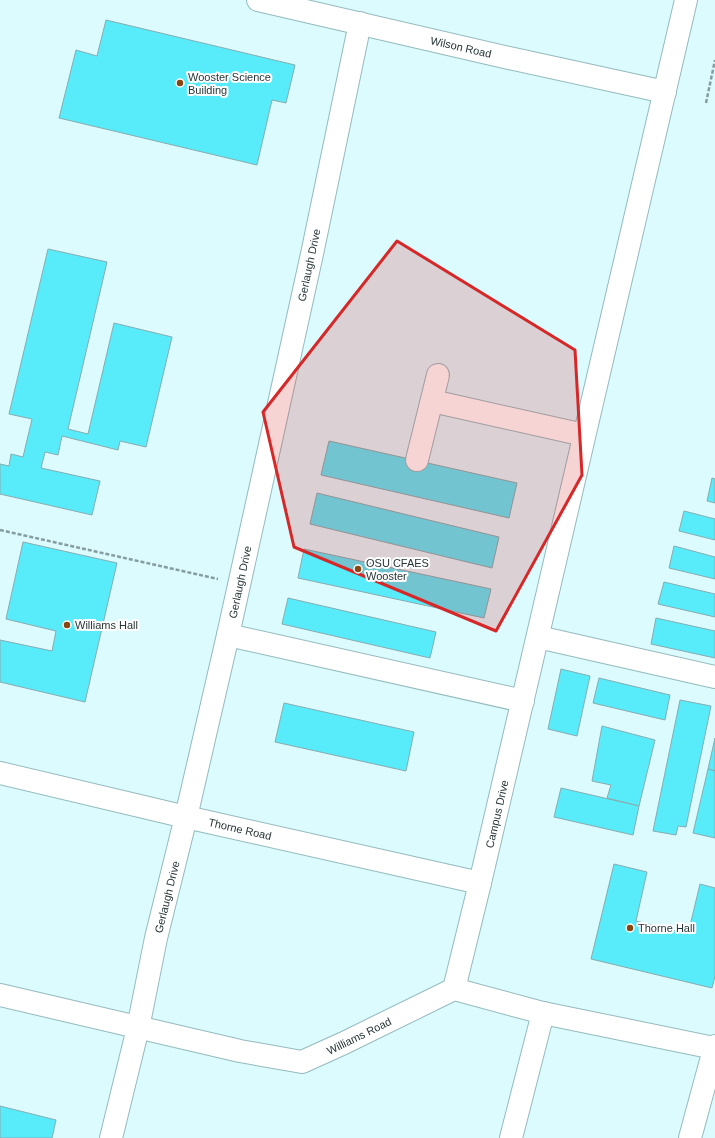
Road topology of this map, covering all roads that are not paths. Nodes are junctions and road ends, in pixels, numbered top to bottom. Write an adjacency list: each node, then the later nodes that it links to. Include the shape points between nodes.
1 (258, 0): 3 (lane, Wilson Road)
2 (686, 0): 4 (lane, Campus Drive)
3 (360, 23): 4 (lane, Wilson Road); 9 (lane, Gerlaugh Drive)
4 (665, 92): 7 (lane, Campus Drive)
5 (438, 375): 6 (lane)
6 (432, 401): 7 (lane); 8 (lane)
7 (584, 435): 10 (lane, Campus Drive)
8 (417, 460)
9 (228, 635): 12 (lane); 14 (lane, Gerlaugh Drive)
10 (538, 637): 11 (lane); 12 (lane, Campus Drive)
11 (715, 677)
12 (523, 701): 15 (lane, Campus Drive)
13 (0, 773): 14 (lane, Thorne Road)
14 (186, 817): 15 (lane, Thorne Road); 19 (lane, Gerlaugh Drive, via 156,938)
15 (480, 883): 16 (lane, Campus Drive)
16 (454, 989): 18 (lane); 19 (lane, Williams Road, via 302,1062)
17 (0, 995): 19 (lane, Williams Road)
18 (543, 1013): 20 (lane); 22 (lane)
19 (138, 1028): 21 (lane, Gerlaugh Drive)
20 (715, 1047): 23 (lane)
21 (111, 1138)
22 (511, 1138)
23 (690, 1138)

